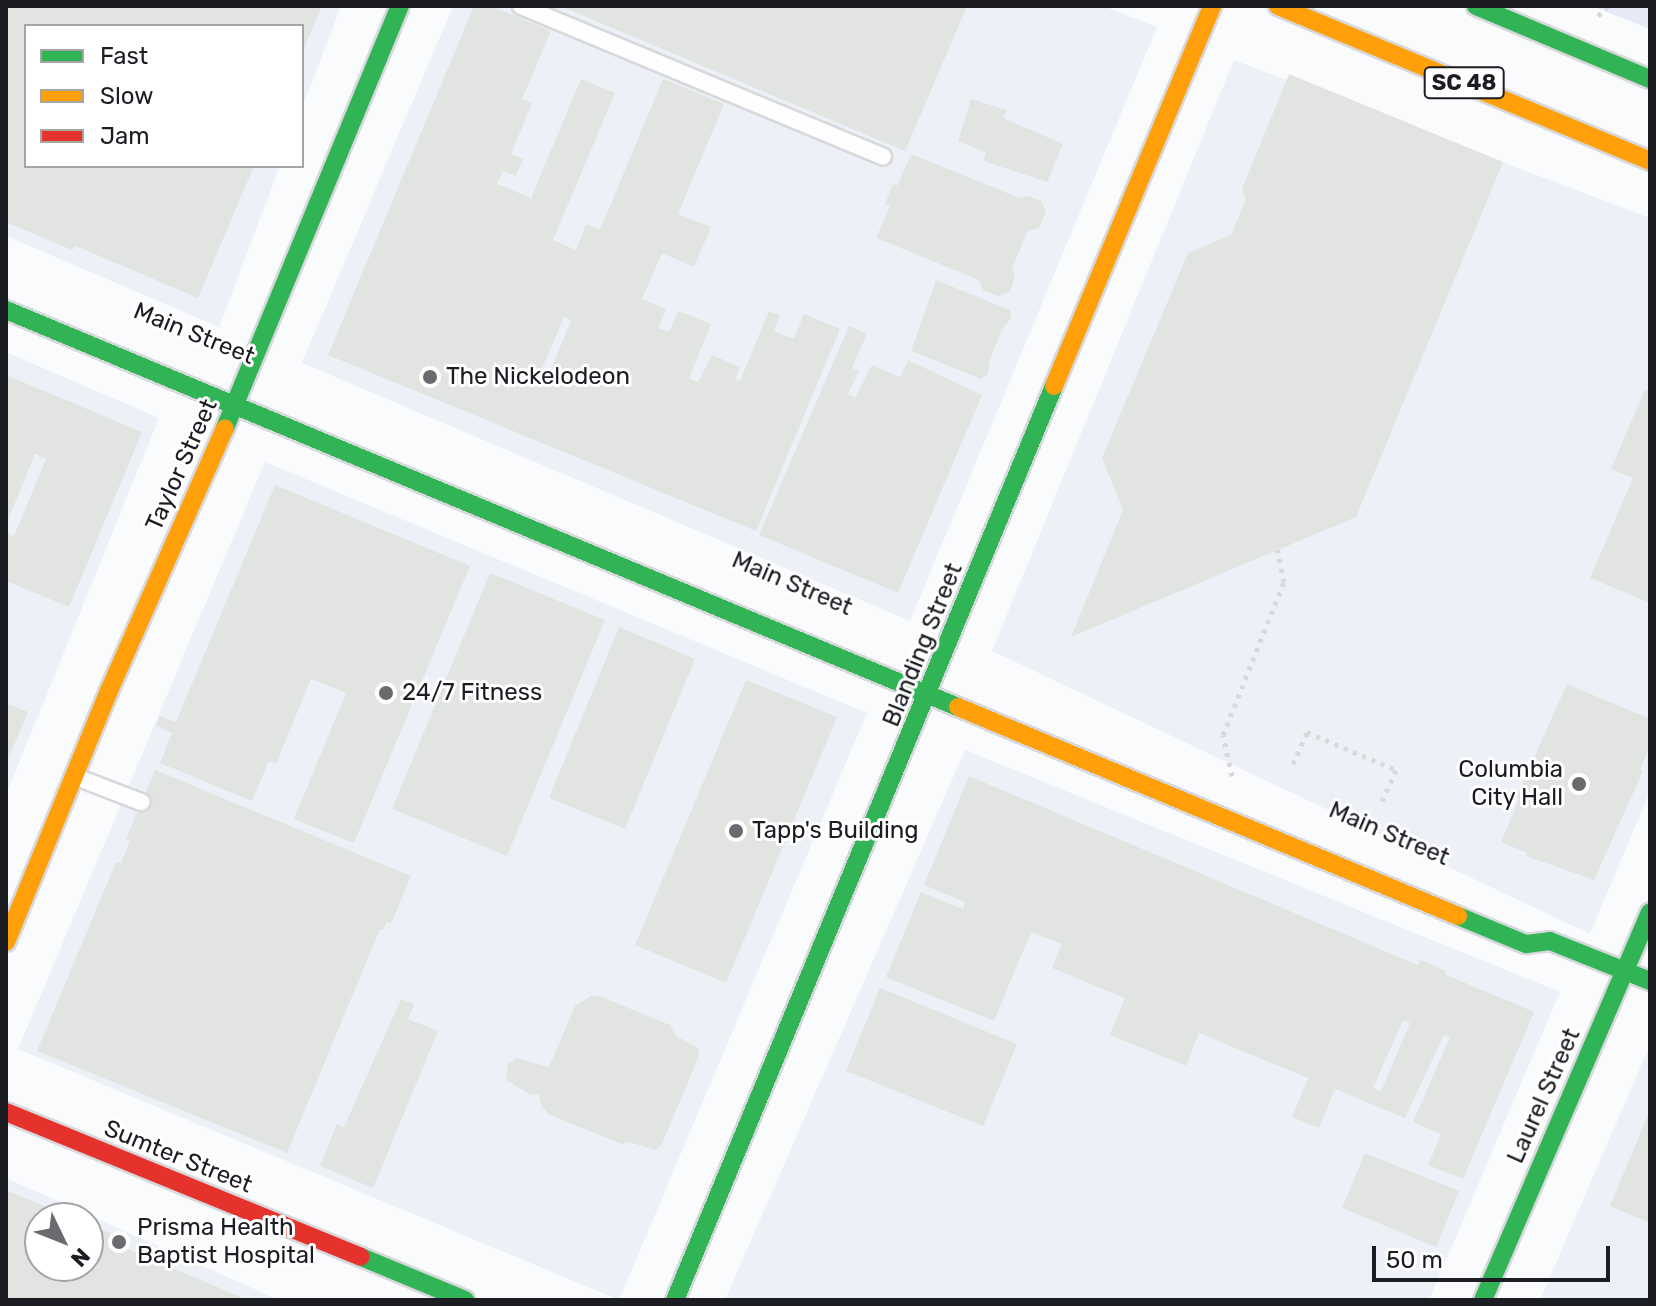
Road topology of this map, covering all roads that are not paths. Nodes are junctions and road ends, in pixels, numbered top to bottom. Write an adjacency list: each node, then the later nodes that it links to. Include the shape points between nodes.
1 (400, 6): 10 (main road, Taylor Street)
2 (521, 6): 7 (lane)
3 (1212, 6): 11 (main road, Blanding Street)
4 (1278, 6): 8 (main road, SC 48)
5 (1476, 6): 6 (main road)
6 (1650, 79)
7 (883, 157)
8 (1650, 161)
9 (6, 310): 10 (main road, Main Street)
10 (235, 406): 11 (main road, Main Street); 12 (main road, Taylor Street)
11 (928, 695): 16 (main road, Main Street, via 1526,944); 22 (main road, Blanding Street)
12 (74, 776): 13 (lane); 17 (main road, Taylor Street)
13 (141, 802)
14 (1650, 912): 18 (main road, Laurel Street)
15 (1536, 921): 16 (main road)
16 (1550, 941): 18 (main road, Main Street)
17 (6, 942)
18 (1625, 970): 19 (main road, Main Street); 23 (main road, Laurel Street)
19 (1650, 981)
20 (6, 1112): 21 (main road, Sumter Street)
21 (465, 1300)
22 (675, 1300)
23 (1483, 1300)

